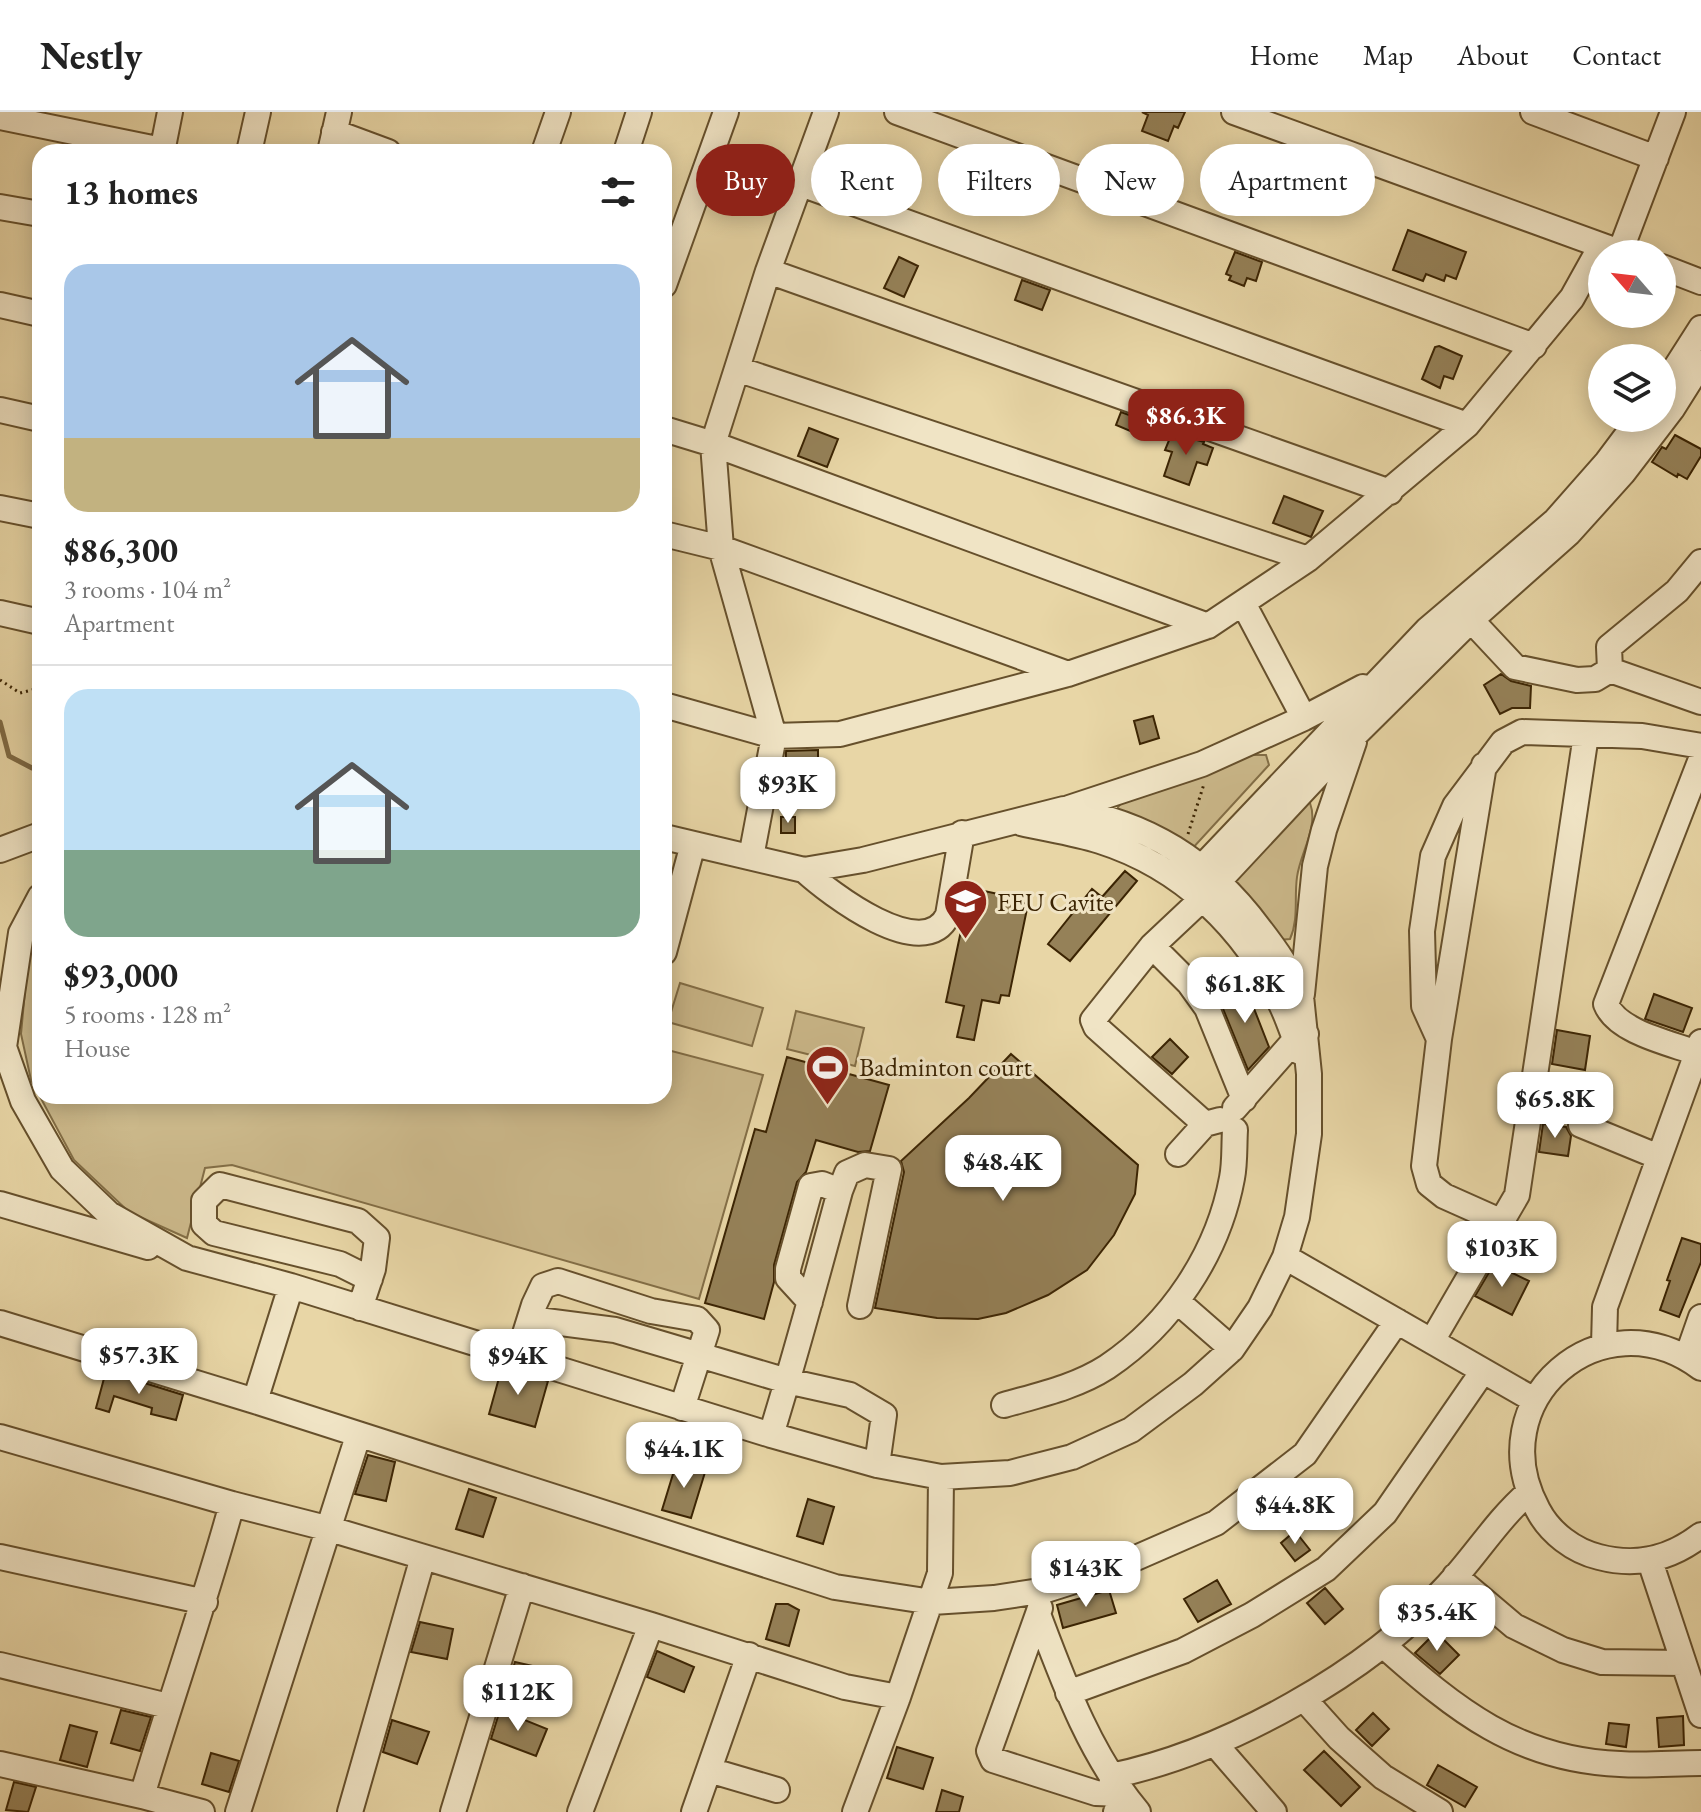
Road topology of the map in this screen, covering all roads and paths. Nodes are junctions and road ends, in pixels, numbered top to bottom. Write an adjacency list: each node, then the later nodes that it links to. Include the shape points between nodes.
1 (170, 112): 15 (street)
2 (258, 112): 16 (street)
3 (558, 112): 18 (street)
4 (639, 112): 19 (street)
5 (726, 112): 26 (street)
6 (826, 112): 21 (street)
7 (897, 112): 34 (street)
8 (1234, 112): 25 (street)
9 (1533, 112): 20 (street)
10 (1673, 112): 20 (street)
11 (0, 117): 12 (street)
12 (77, 122): 14 (street)
13 (334, 132): 17 (street)
14 (141, 144)
15 (163, 144)
16 (251, 144)
17 (366, 144)
18 (547, 144)
19 (629, 144)
20 (1656, 158): 24 (street)
21 (801, 184): 27 (street); 40 (street)
22 (0, 207): 23 (street)
23 (32, 213)
24 (1620, 240)
25 (1588, 241)
26 (672, 263)
27 (768, 271): 37 (street); 44 (street)
28 (1676, 272): 30 (street)
29 (1588, 281): 34 (street)
30 (1701, 282)
31 (0, 305): 32 (street)
32 (32, 312)
33 (1701, 328): 36 (street)
34 (1534, 346): 40 (street)
35 (1701, 363): 56 (street, via 1623,473 1569,533)
36 (1676, 367)
37 (737, 369): 43 (street); 49 (street)
38 (0, 410): 39 (street)
39 (32, 417)
40 (1467, 425): 44 (street)
41 (672, 431): 43 (street)
42 (1630, 432): 60 (street, via 1555,521 1427,630)
43 (713, 444): 48 (street); 57 (street)
44 (1390, 492): 49 (street)
45 (0, 508): 46 (street)
46 (32, 514)
47 (672, 536): 48 (street)
48 (721, 548): 59 (street); 68 (street)
49 (1308, 559): 53 (street)
50 (1701, 562): 51 (street)
51 (1677, 591): 52 (street); 58 (street, via 1609,647)
52 (1701, 599)
53 (1243, 603): 57 (street); 65 (street)
54 (0, 613): 55 (street)
55 (32, 620)
56 (1471, 620): 58 (street, via 1515,667 1577,680 1595,679); 66 (street)
57 (1208, 626): 59 (street)
58 (1610, 670): 63 (street)
59 (1068, 674): 68 (street, via 840,734)
60 (1380, 678): 65 (street); 83 (street)
61 (0, 680): 62 (path, via 20,693)
62 (32, 690)
63 (1701, 702)
64 (672, 707): 68 (street)
65 (1304, 718): 73 (street, via 1202,764)
66 (1356, 734): 83 (street); 87 (street, via 1315,866)
67 (1586, 735): 69 (street, via 1642,736); 71 (street, via 1522,732 1503,742); 97 (street, via 1517,1195)
68 (774, 736): 81 (street)
69 (1701, 746)
70 (1701, 759): 91 (street, via 1606,1004 1624,1025)
71 (1484, 765): 89 (street); 89 (street, via 1455,806 1433,856 1422,931 1424,1006)
72 (1207, 774): 79 (path)
73 (1064, 809): 74 (street); 83 (street, via 1095,814 1155,837)
74 (1015, 822): 75 (street); 83 (street, via 1098,840)
75 (962, 833): 82 (street); 82 (street, via 948,915 933,931 921,933 874,919 831,894)
76 (32, 838): 80 (street)
77 (672, 839): 78 (street)
78 (693, 844): 81 (street); 85 (street)
79 (1185, 847)
80 (0, 850)
81 (751, 857): 82 (street)
82 (804, 870)
83 (1203, 882): 86 (street); 87 (street, via 1242,906 1278,953); 88 (street)
84 (32, 912): 90 (street, via 21,933)
85 (672, 922)
86 (1152, 946): 92 (street, via 1207,1008); 92 (street, via 1093,1020 1096,1027)
87 (1301, 996): 88 (street)
88 (1301, 1037): 92 (street); 98 (street, via 1309,1074 1309,1134 1297,1217)
89 (1439, 1039): 97 (street, via 1424,1166 1429,1184)
90 (2, 1046): 99 (street, via 23,1101 62,1169 109,1214)
91 (1699, 1048): 95 (street)
92 (1227, 1117): 94 (street); 102 (street, via 1233,1175 1225,1212)
93 (1581, 1125): 95 (street)
94 (1178, 1154)
95 (1659, 1157): 110 (street, via 1605,1307)
96 (0, 1204): 99 (street)
97 (1500, 1221): 109 (street)
98 (1285, 1257): 107 (street); 111 (street)
99 (187, 1258): 101 (street)
100 (370, 1279): 100 (street, via 377,1238 358,1221 220,1185 204,1201 204,1224 214,1233 340,1264); 104 (street)
101 (291, 1286): 104 (street); 118 (street)
102 (1177, 1301): 111 (street); 119 (street, via 1106,1368 1066,1388)
103 (860, 1306): 116 (street, via 889,1169 865,1165 847,1173 840,1191)
104 (360, 1308): 113 (street)
105 (1701, 1317): 114 (street)
106 (530, 1319): 112 (street, via 615,1330); 112 (street, via 543,1286 558,1281 651,1311 697,1319 707,1330); 113 (street)
107 (1397, 1321): 109 (street); 135 (street, via 1305,1454 1216,1523 1106,1571)
108 (0, 1323): 118 (street)
109 (1432, 1341): 115 (street)
110 (1604, 1345): 114 (street, via 1661,1346); 117 (street, via 1564,1365)
111 (1232, 1349): 125 (street, via 1131,1430 1072,1457 1010,1473)
112 (701, 1354): 116 (street); 120 (street)
113 (518, 1356): 120 (street)
114 (1694, 1362)
115 (1483, 1371): 117 (street); 144 (street, via 1385,1513 1326,1569 1183,1651)
116 (787, 1381): 121 (street); 124 (street, via 850,1395 884,1415)
117 (1534, 1400): 126 (street, via 1521,1446)
118 (255, 1401): 122 (street)
119 (1004, 1405)
120 (682, 1408): 121 (street)
121 (771, 1435): 124 (street)
122 (358, 1436): 128 (street); 137 (street, via 835,1587)
123 (0, 1437): 127 (street)
124 (877, 1465): 125 (street)
125 (941, 1477): 137 (street, via 940,1573)
126 (1528, 1493): 132 (street, via 1564,1541 1619,1562); 133 (street)
127 (232, 1504): 128 (street); 136 (street)
128 (330, 1529): 131 (street); 157 (street)
129 (1701, 1535): 132 (street, via 1683,1550)
130 (0, 1557): 136 (street)
131 (423, 1557): 134 (street); 158 (street)
132 (1650, 1561): 142 (street)
133 (1455, 1576): 140 (street); 142 (street, via 1514,1626 1563,1650 1602,1662)
134 (522, 1586): 139 (street); 159 (street)
135 (1046, 1590): 137 (street); 138 (street)
136 (205, 1602): 147 (street)
137 (932, 1602): 145 (street)
138 (1038, 1614): 144 (street); 155 (street, via 989,1751 993,1760)
139 (651, 1625): 141 (street); 160 (street)
140 (1383, 1645): 146 (street); 150 (street, via 1440,1696 1524,1745 1620,1764)
141 (749, 1655): 145 (street, via 845,1687); 152 (street)
142 (1683, 1663): 148 (street)
143 (0, 1665): 147 (street)
144 (1068, 1693): 155 (street)
145 (898, 1697): 162 (street)
146 (1304, 1699): 149 (street); 164 (street, via 1383,1777)
147 (168, 1706): 154 (street)
148 (1701, 1715)
149 (1215, 1744): 155 (street, via 1136,1771); 163 (street)
150 (1701, 1763)
151 (0, 1764): 154 (street)
152 (709, 1770): 153 (street); 161 (street)
153 (777, 1790)
154 (142, 1796): 156 (street)
155 (1122, 1798)
156 (202, 1812)
157 (238, 1812)
158 (350, 1812)
159 (453, 1812)
160 (580, 1812)
161 (694, 1812)
162 (855, 1812)
163 (1274, 1812)
164 (1440, 1812)

